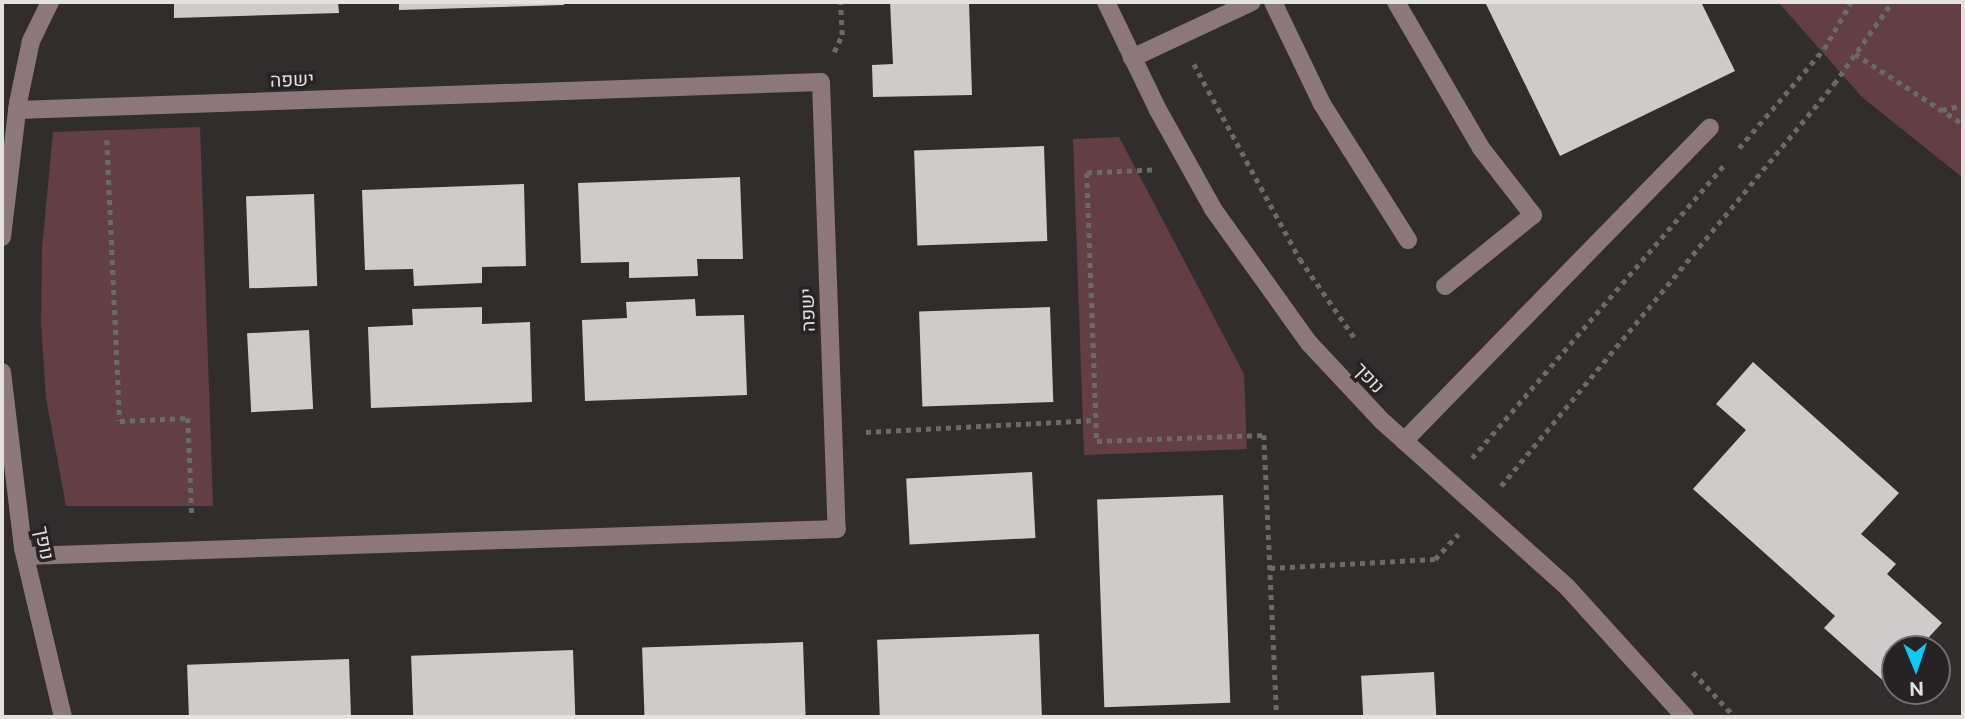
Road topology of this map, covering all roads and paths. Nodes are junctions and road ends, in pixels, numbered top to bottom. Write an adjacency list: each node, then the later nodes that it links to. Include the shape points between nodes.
1 (50, 2): 14 (street, via 31,41)
2 (840, 2): 11 (path, via 842,35)
3 (1106, 2): 10 (street, נופך)
4 (1252, 2): 10 (street)
5 (1273, 2): 22 (street, via 1322,104)
6 (1396, 2): 23 (street, via 1481,148 1533,215)
7 (1851, 2): 18 (path, via 1824,49)
8 (1892, 2): 9 (path)
9 (1854, 54): 15 (path); 29 (path)
10 (1132, 58): 20 (street, נופך)
11 (821, 82): 13 (street, ישפה); 26 (street, ישפה)
12 (1963, 105): 15 (path)
13 (106, 107): 14 (street, ישפה); 30 (path, via 120,421 187,418)
14 (17, 110): 21 (street)
15 (1941, 110): 16 (path)
16 (1963, 124)
17 (1710, 127): 27 (street)
18 (1735, 152)
19 (1726, 162): 28 (path)
20 (1188, 167): 25 (path, via 1087,173); 27 (street, נופך, via 1243,256 1308,343)
21 (2, 237)
22 (1408, 240)
23 (1445, 286)
24 (2, 373): 31 (street, נופך)
25 (1096, 420): 26 (path); 32 (path, via 1097,441 1264,435)
26 (834, 434): 30 (street, ישפה, via 837,529)
27 (1404, 441): 28 (street, נופך)
28 (1450, 482): 29 (street, נופך)
29 (1480, 510): 32 (path, via 1435,559); 35 (street, נופך, via 1568,587)
30 (193, 551): 31 (street, ישפה)
31 (25, 556): 33 (street, נופך)
32 (1270, 568): 34 (path)
33 (63, 717)
34 (1277, 717)
35 (1685, 717)

